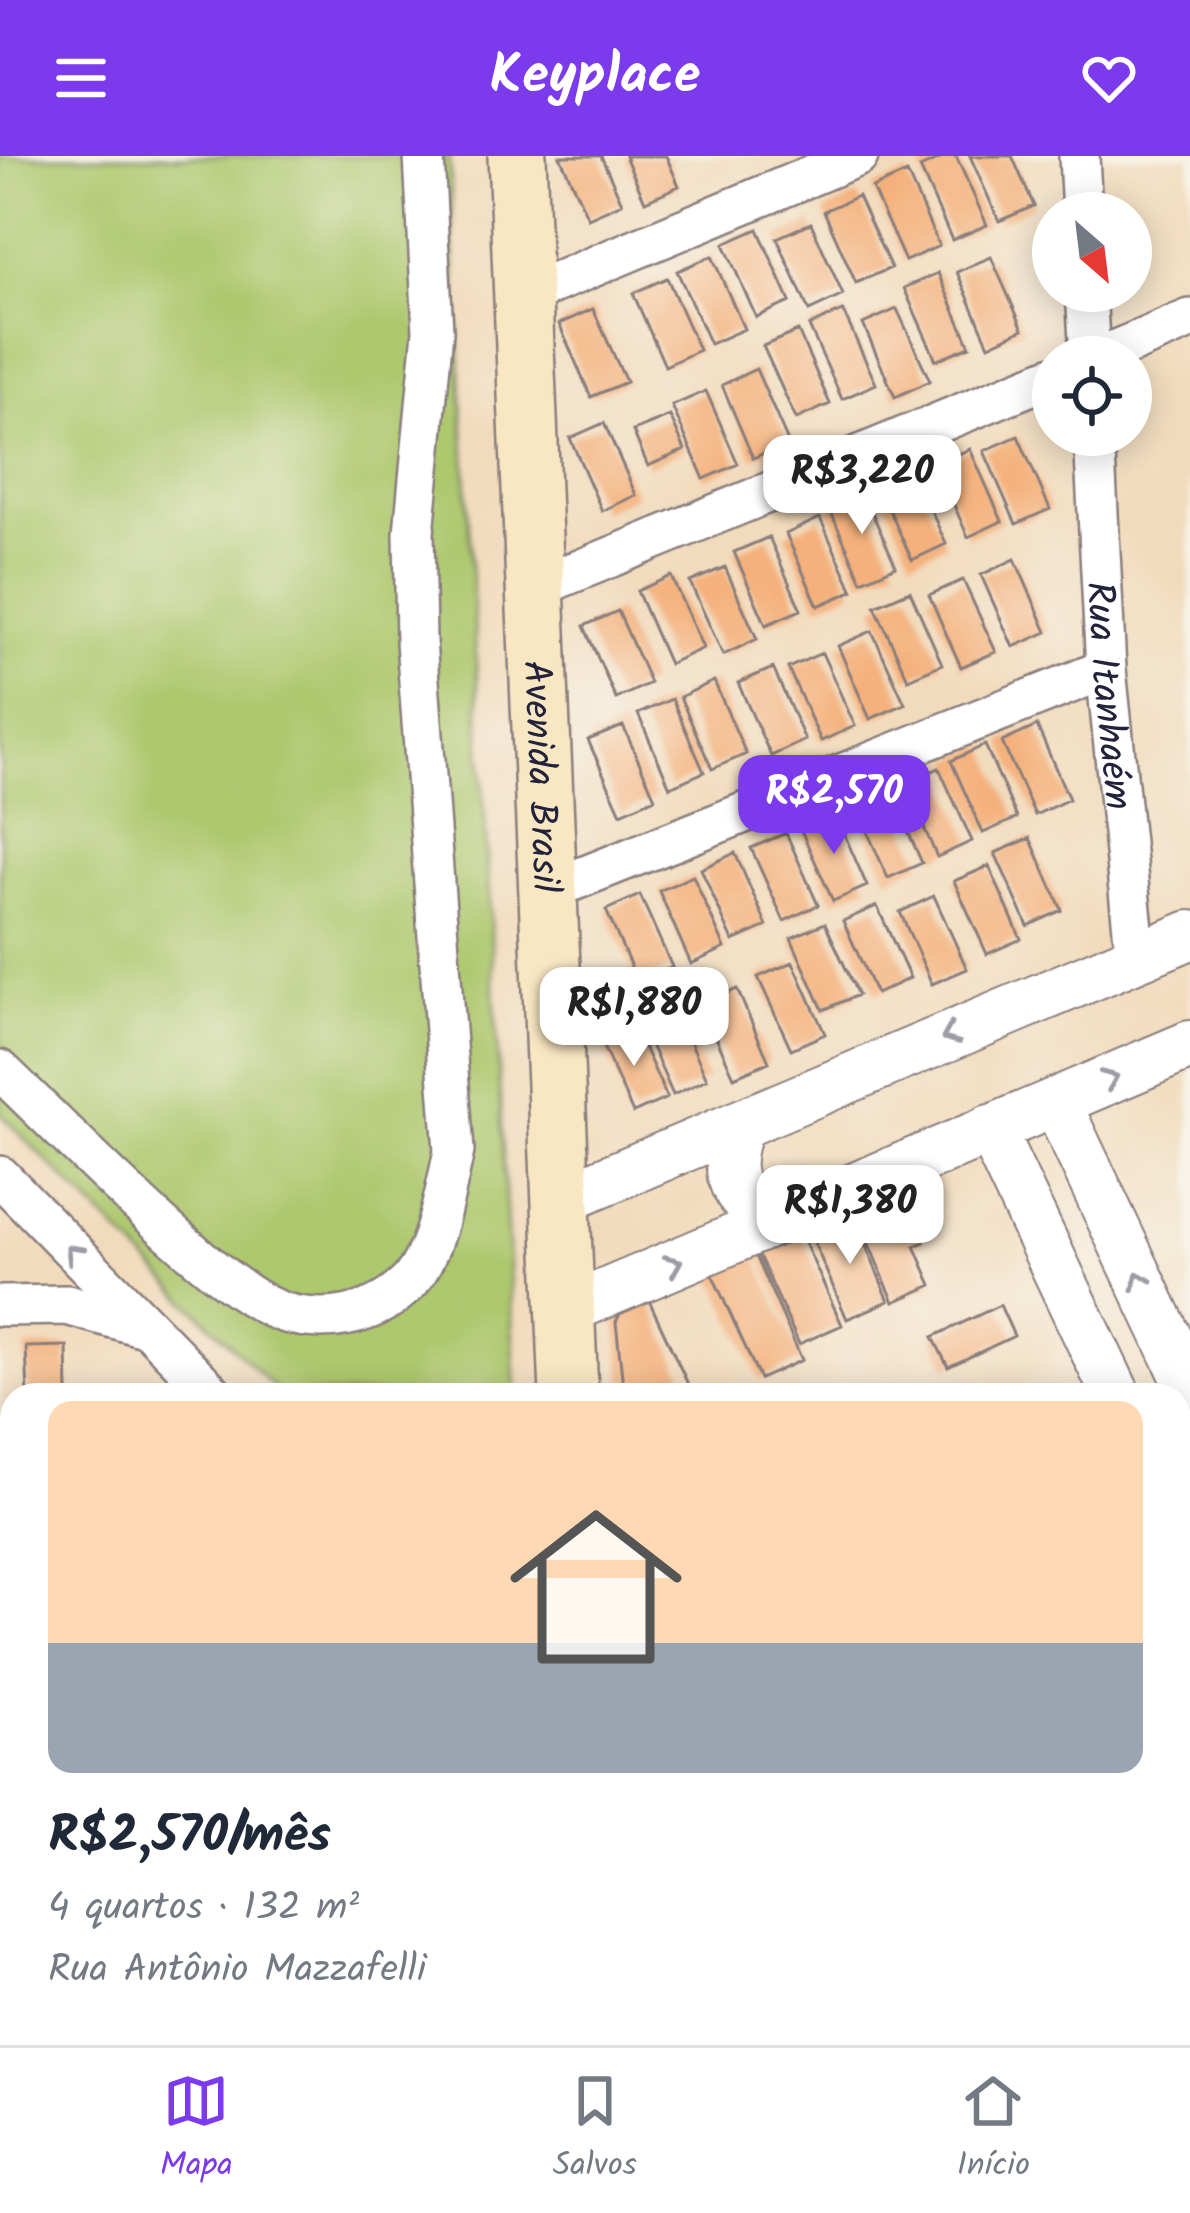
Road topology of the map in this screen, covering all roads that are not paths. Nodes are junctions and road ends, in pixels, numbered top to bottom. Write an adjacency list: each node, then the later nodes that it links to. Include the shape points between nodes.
1 (424, 156): 17 (street, via 433,331 414,533 416,641 454,1151 438,1226 406,1286 344,1320 281,1313 220,1275)
2 (517, 156): 6 (main road, Avenida Brasil)
3 (858, 156): 6 (street)
4 (1079, 156): 5 (street)
5 (1081, 192)
6 (523, 296): 11 (main road, Avenida Brasil)
7 (1190, 319): 8 (street)
8 (1149, 336)
9 (1032, 385): 11 (street)
10 (1095, 456): 12 (street, Rua Itanhaém)
11 (538, 587): 13 (main road, Avenida Brasil)
12 (1106, 669): 13 (street); 15 (street, Rua Itanhaém)
13 (550, 890): 22 (main road, Avenida Brasil)
14 (1190, 935): 15 (street)
15 (1136, 958): 19 (street, one-way to 19)
16 (1190, 1045): 18 (street, one-way to 16)
17 (0, 1070)
18 (1056, 1102): 20 (street); 30 (street, one-way to 18)
19 (740, 1125): 22 (street); 23 (street, via 727,1156 730,1182)
20 (990, 1129): 23 (street); 29 (street)
21 (0, 1176): 26 (street, one-way to 21)
22 (562, 1199): 25 (main road, Avenida Brasil)
23 (769, 1223): 25 (street, one-way to 23)
24 (0, 1306): 26 (street, via 67,1305)
25 (566, 1310): 28 (main road, Avenida Brasil)
26 (146, 1328): 27 (street)
27 (202, 1383)
28 (569, 1383)
29 (1110, 1383)
30 (1189, 1383)

